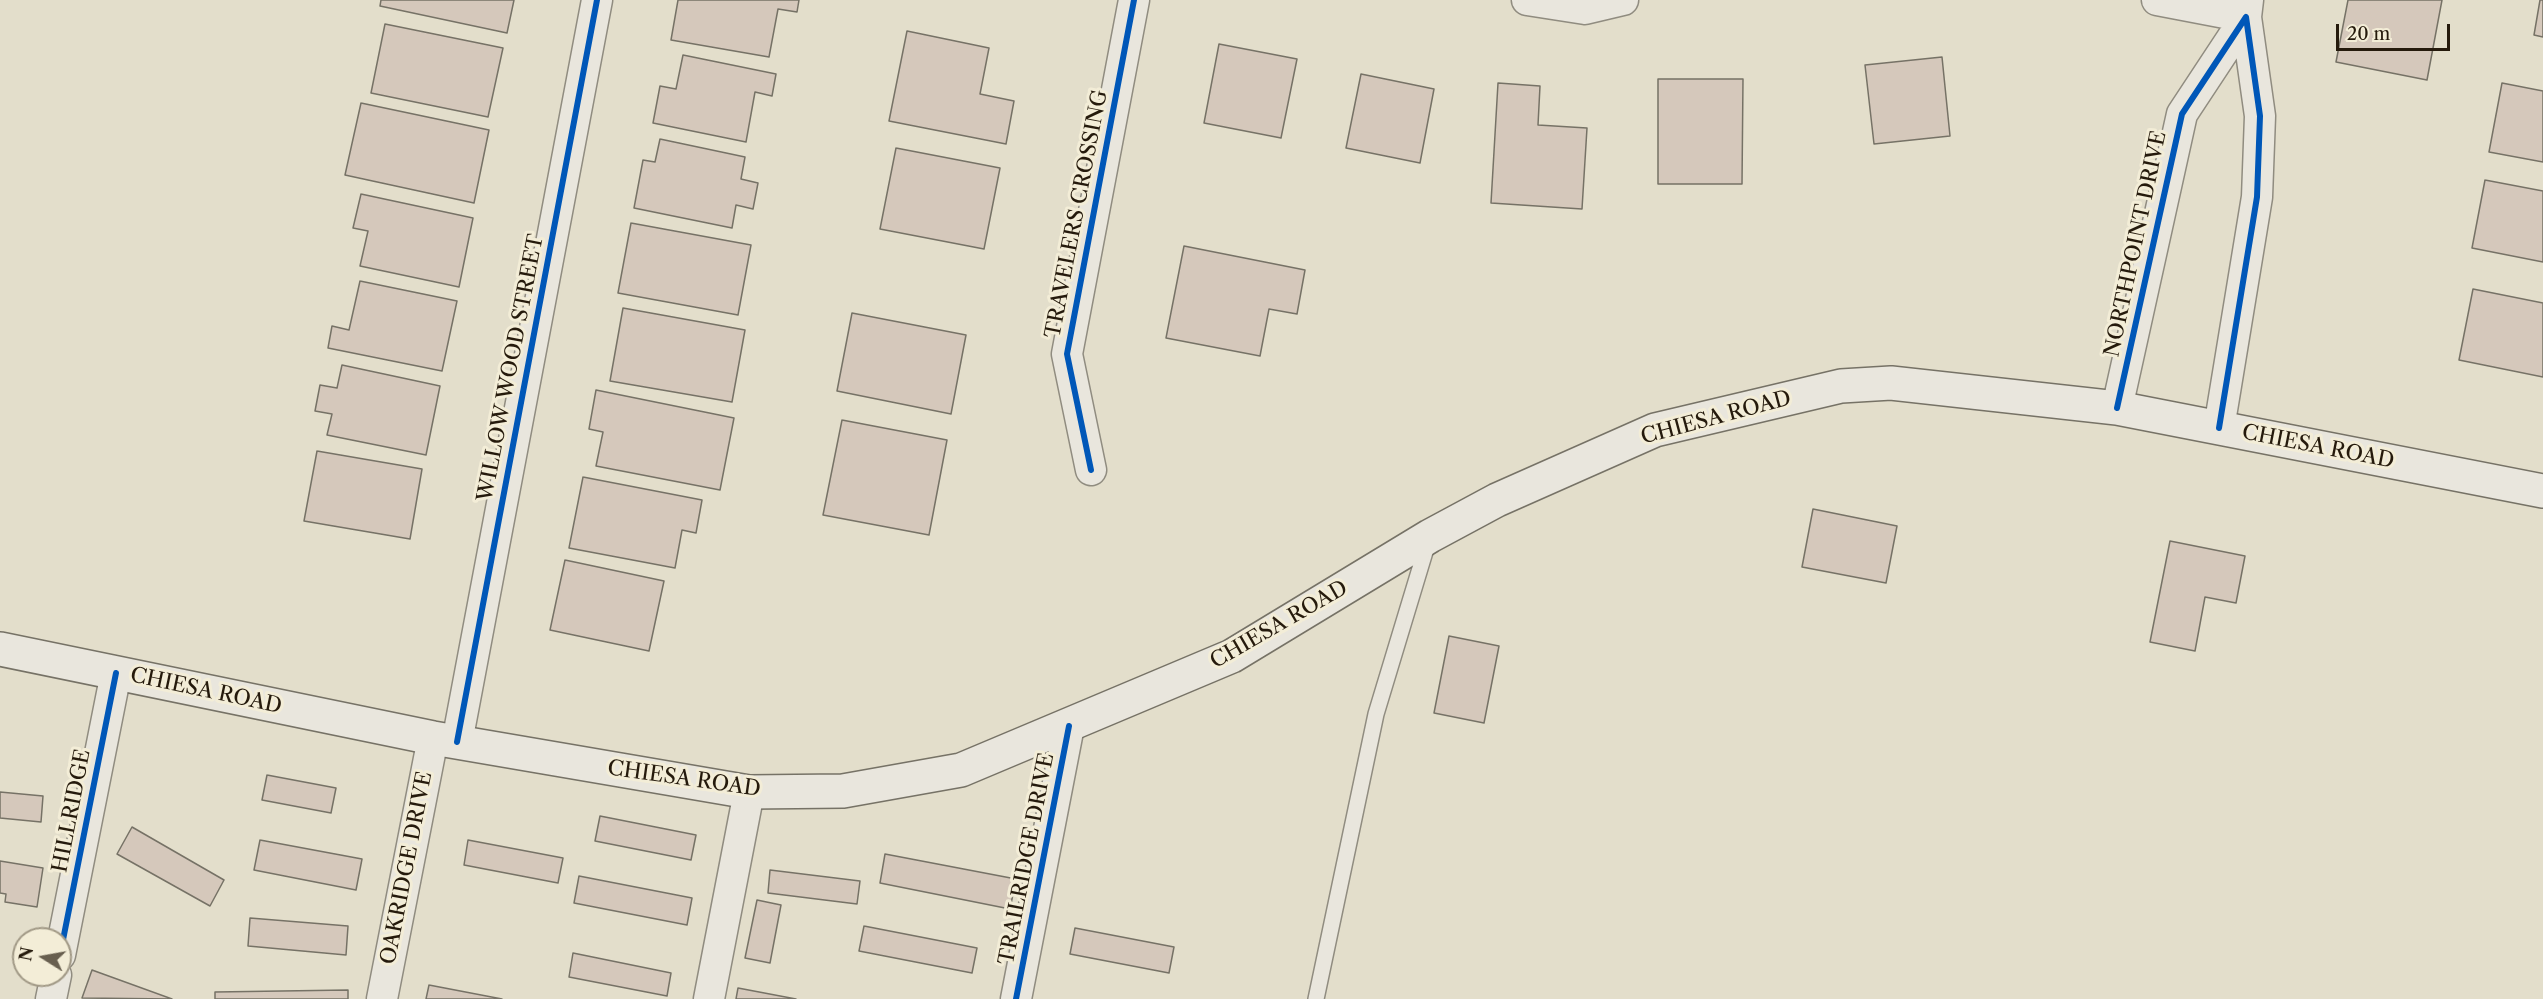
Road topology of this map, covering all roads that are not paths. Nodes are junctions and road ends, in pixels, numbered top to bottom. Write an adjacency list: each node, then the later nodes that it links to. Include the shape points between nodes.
1 (597, 0): 15 (street, WILLOW WOOD STREET)
2 (1134, 0): 9 (street, TRAVELERS CROSSING, via 1067,354)
3 (1527, 0): 4 (street, via 1585,9)
4 (1623, 0)
5 (2157, 0): 6 (street)
6 (2247, 9): 7 (street, NORTHPOINT DRIVE, via 2182,114); 8 (street, via 2260,116 2257,197)
7 (2117, 408): 8 (main road, CHIESA ROAD); 11 (main road, CHIESA ROAD, via 1891,383 1841,386 1655,430 1497,500)
8 (2219, 428): 10 (main road, CHIESA ROAD)
9 (1091, 470)
10 (2543, 491)
11 (1430, 536): 14 (main road, CHIESA ROAD, via 1232,656); 21 (lane, via 1376,714)
12 (0, 649): 13 (main road, CHIESA ROAD)
13 (117, 673): 15 (main road, CHIESA ROAD); 17 (street, HILLRIDGE)
14 (1069, 726): 16 (main road, CHIESA ROAD, via 961,770 843,791); 20 (street, TRAILRIDGE DRIVE)
15 (445, 740): 16 (main road, CHIESA ROAD); 18 (street, OAKRIDGE DRIVE)
16 (749, 792): 19 (street)
17 (66, 927)
18 (382, 999)
19 (709, 999)
20 (1016, 999)
21 (1316, 999)

